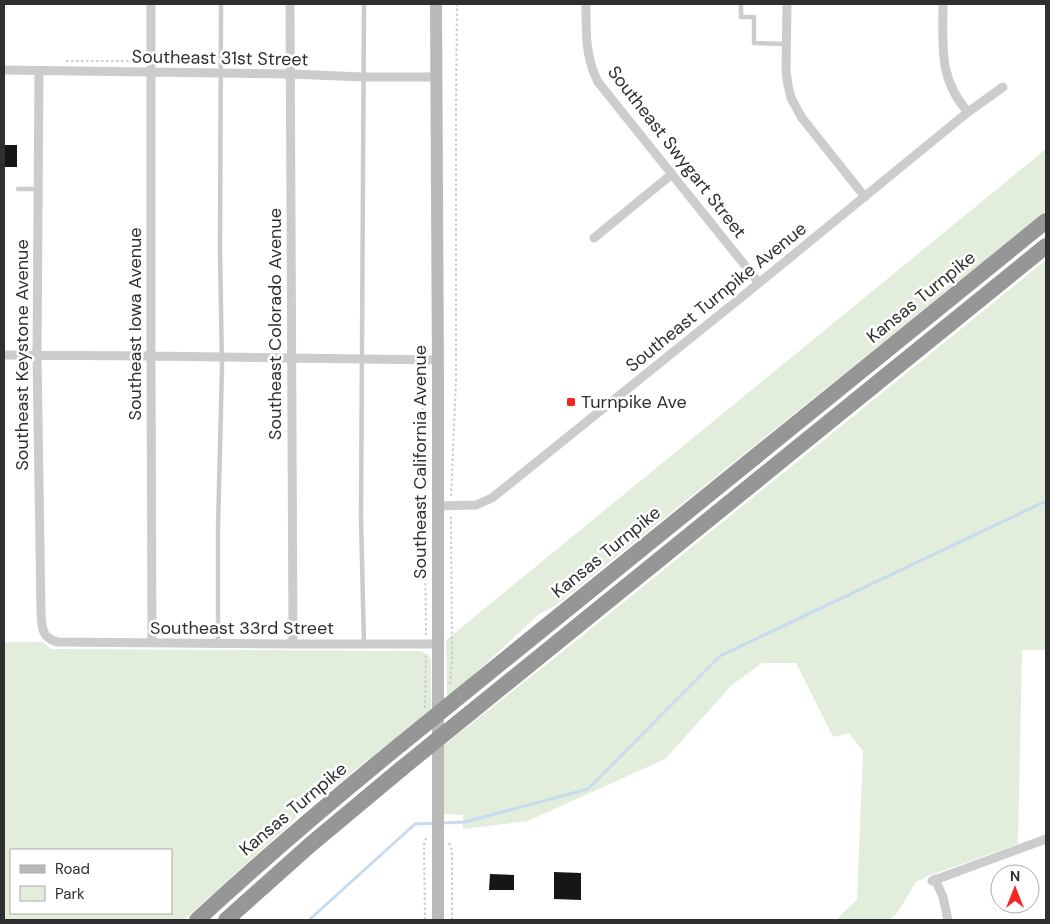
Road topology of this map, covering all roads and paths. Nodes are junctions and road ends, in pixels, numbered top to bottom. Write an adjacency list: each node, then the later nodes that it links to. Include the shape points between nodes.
1 (151, 4): 12 (street, Southeast Iowa Avenue)
2 (221, 4): 17 (lane)
3 (290, 4): 18 (street, Southeast Colorado Avenue)
4 (364, 4): 19 (lane)
5 (436, 4): 20 (main road, Southeast California Avenue)
6 (457, 4): 39 (path, via 456,380)
7 (586, 4): 23 (street, Southeast Swygart Street, via 586,41 595,75)
8 (741, 4): 11 (lane, via 741,17 754,17 754,43)
9 (787, 4): 11 (street)
10 (943, 4): 22 (street, via 945,69 955,96)
11 (786, 44): 26 (street, via 788,85 796,108)
12 (151, 60): 13 (path); 16 (street, Southeast Iowa Avenue)
13 (62, 61)
14 (4, 70): 15 (street, Southeast 31st Street)
15 (38, 71): 16 (street, Southeast 31st Street); 24 (street, Southeast Keystone Avenue)
16 (151, 73): 17 (street, Southeast 31st Street); 33 (street, Southeast Iowa Avenue)
17 (221, 74): 18 (street, Southeast 31st Street); 34 (lane)
18 (291, 74): 19 (street, Southeast 31st Street); 35 (street, Southeast Colorado Avenue)
19 (363, 77): 20 (street, Southeast 31st Street); 36 (lane)
20 (436, 77): 37 (main road, Southeast California Avenue)
21 (1003, 87): 22 (street, Southeast Turnpike Avenue)
22 (968, 112): 26 (street, Southeast Turnpike Avenue)
23 (672, 174): 28 (street); 30 (street, Southeast Swygart Street)
24 (38, 189): 25 (lane); 32 (street, Southeast Keystone Avenue)
25 (18, 190)
26 (865, 197): 30 (street, Southeast Turnpike Avenue)
27 (1046, 221): 52 (highway, Kansas Turnpike, bridge, via 401,744 288,838)
28 (594, 238)
29 (1046, 246): 53 (highway, bridge, via 401,769)
30 (759, 283): 39 (street, Southeast Turnpike Avenue, via 492,498 476,505)
31 (4, 355): 32 (street)
32 (37, 356): 33 (street); 41 (street, Southeast Keystone Avenue, via 42,626)
33 (151, 356): 34 (street); 42 (street, Southeast Iowa Avenue)
34 (221, 357): 35 (street); 43 (lane)
35 (292, 357): 36 (street); 44 (street, Southeast Colorado Avenue)
36 (362, 359): 37 (street); 46 (lane)
37 (438, 360): 40 (main road, Southeast California Avenue)
38 (421, 380): 45 (path)
39 (451, 505): 40 (street, Southeast Turnpike Avenue); 47 (path)
40 (438, 506): 45 (main road, Southeast California Avenue)
41 (47, 637): 42 (street, Southeast 33rd Street, via 58,642)
42 (152, 643): 43 (street, Southeast 33rd Street)
43 (218, 644): 44 (street, Southeast 33rd Street)
44 (293, 644): 46 (street, Southeast 33rd Street)
45 (432, 644): 46 (street, Southeast 33rd Street); 48 (path); 51 (main road, Southeast California Avenue)
46 (364, 645)
47 (450, 683)
48 (425, 708)
49 (427, 834): 54 (path, via 424,845)
50 (1046, 839): 57 (street, via 934,880 943,897)
51 (442, 841): 55 (main road, Southeast California Avenue); 56 (path, via 452,850)
52 (197, 920)
53 (226, 920)
54 (425, 920)
55 (438, 920)
56 (452, 920)
57 (948, 920)

